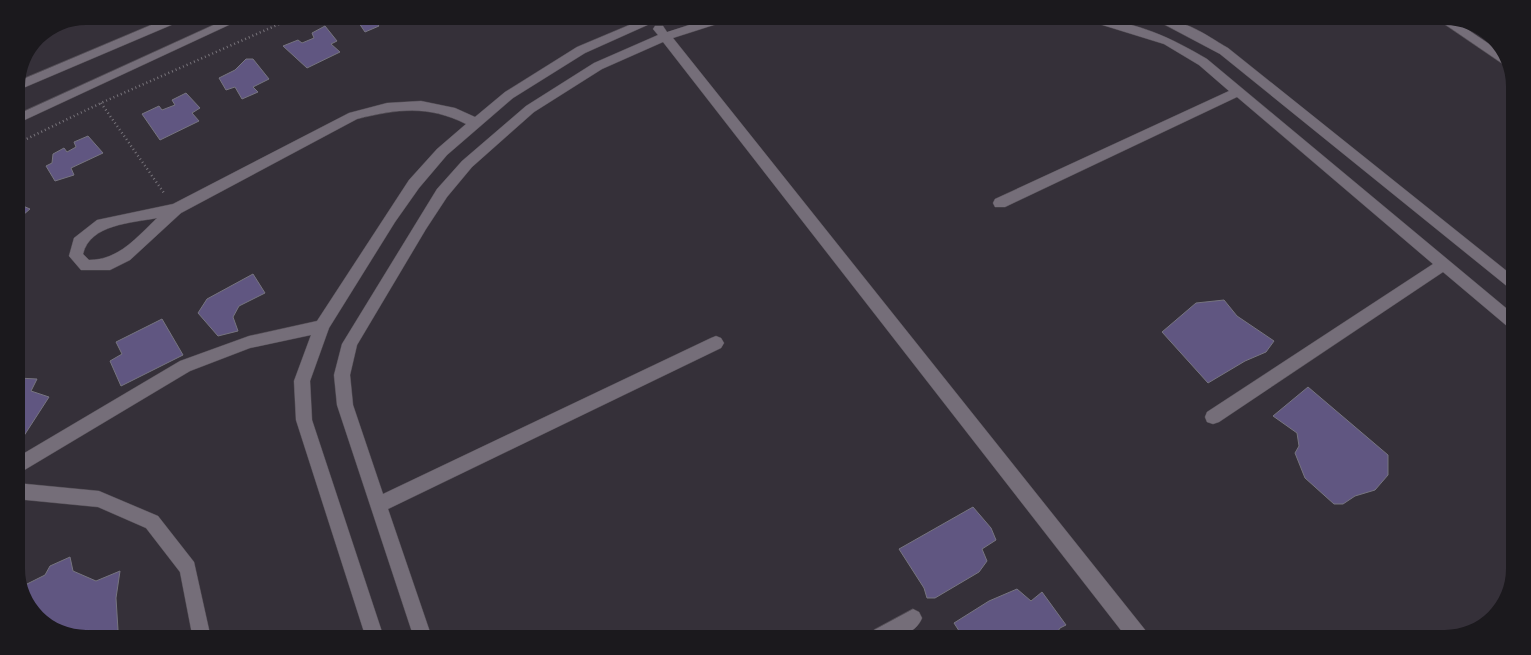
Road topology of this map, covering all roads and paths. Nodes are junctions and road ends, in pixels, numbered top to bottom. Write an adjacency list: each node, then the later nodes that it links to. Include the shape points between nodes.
1 (159, 25): 12 (street)
2 (223, 25): 15 (street)
3 (277, 25): 14 (path)
4 (641, 25): 16 (street, via 581,50 509,95)
5 (658, 25): 10 (street)
6 (701, 25): 10 (street)
7 (1116, 25): 13 (street, via 1168,41 1203,62)
8 (1177, 25): 21 (street, via 1224,51)
9 (1453, 26): 11 (street)
10 (664, 37): 28 (street, via 598,66 530,109 467,164 421,225 350,344 342,375 344,405); 34 (street)
11 (1497, 54)
12 (25, 83)
13 (1237, 92): 18 (street); 20 (street)
14 (101, 103): 17 (path); 19 (path)
15 (25, 116)
16 (475, 123): 19 (street, via 451,110 421,105 387,107 353,116); 23 (street, via 442,152 414,184)
17 (25, 140)
18 (1000, 203)
19 (176, 210): 19 (street, via 125,256 106,266 86,266 76,256 79,242 102,224)
20 (1442, 265): 22 (street); 25 (street)
21 (1506, 279)
22 (1506, 317)
23 (322, 326): 26 (street, via 249,342 185,366); 31 (street, via 302,381 304,420)
24 (716, 343): 28 (street)
25 (1213, 417)
26 (25, 462)
27 (25, 492): 30 (street, via 99,499 152,522 188,568)
28 (379, 506): 32 (street)
29 (913, 618): 33 (street)
30 (200, 630)
31 (372, 630)
32 (420, 630)
33 (893, 630)
34 (1133, 630)

